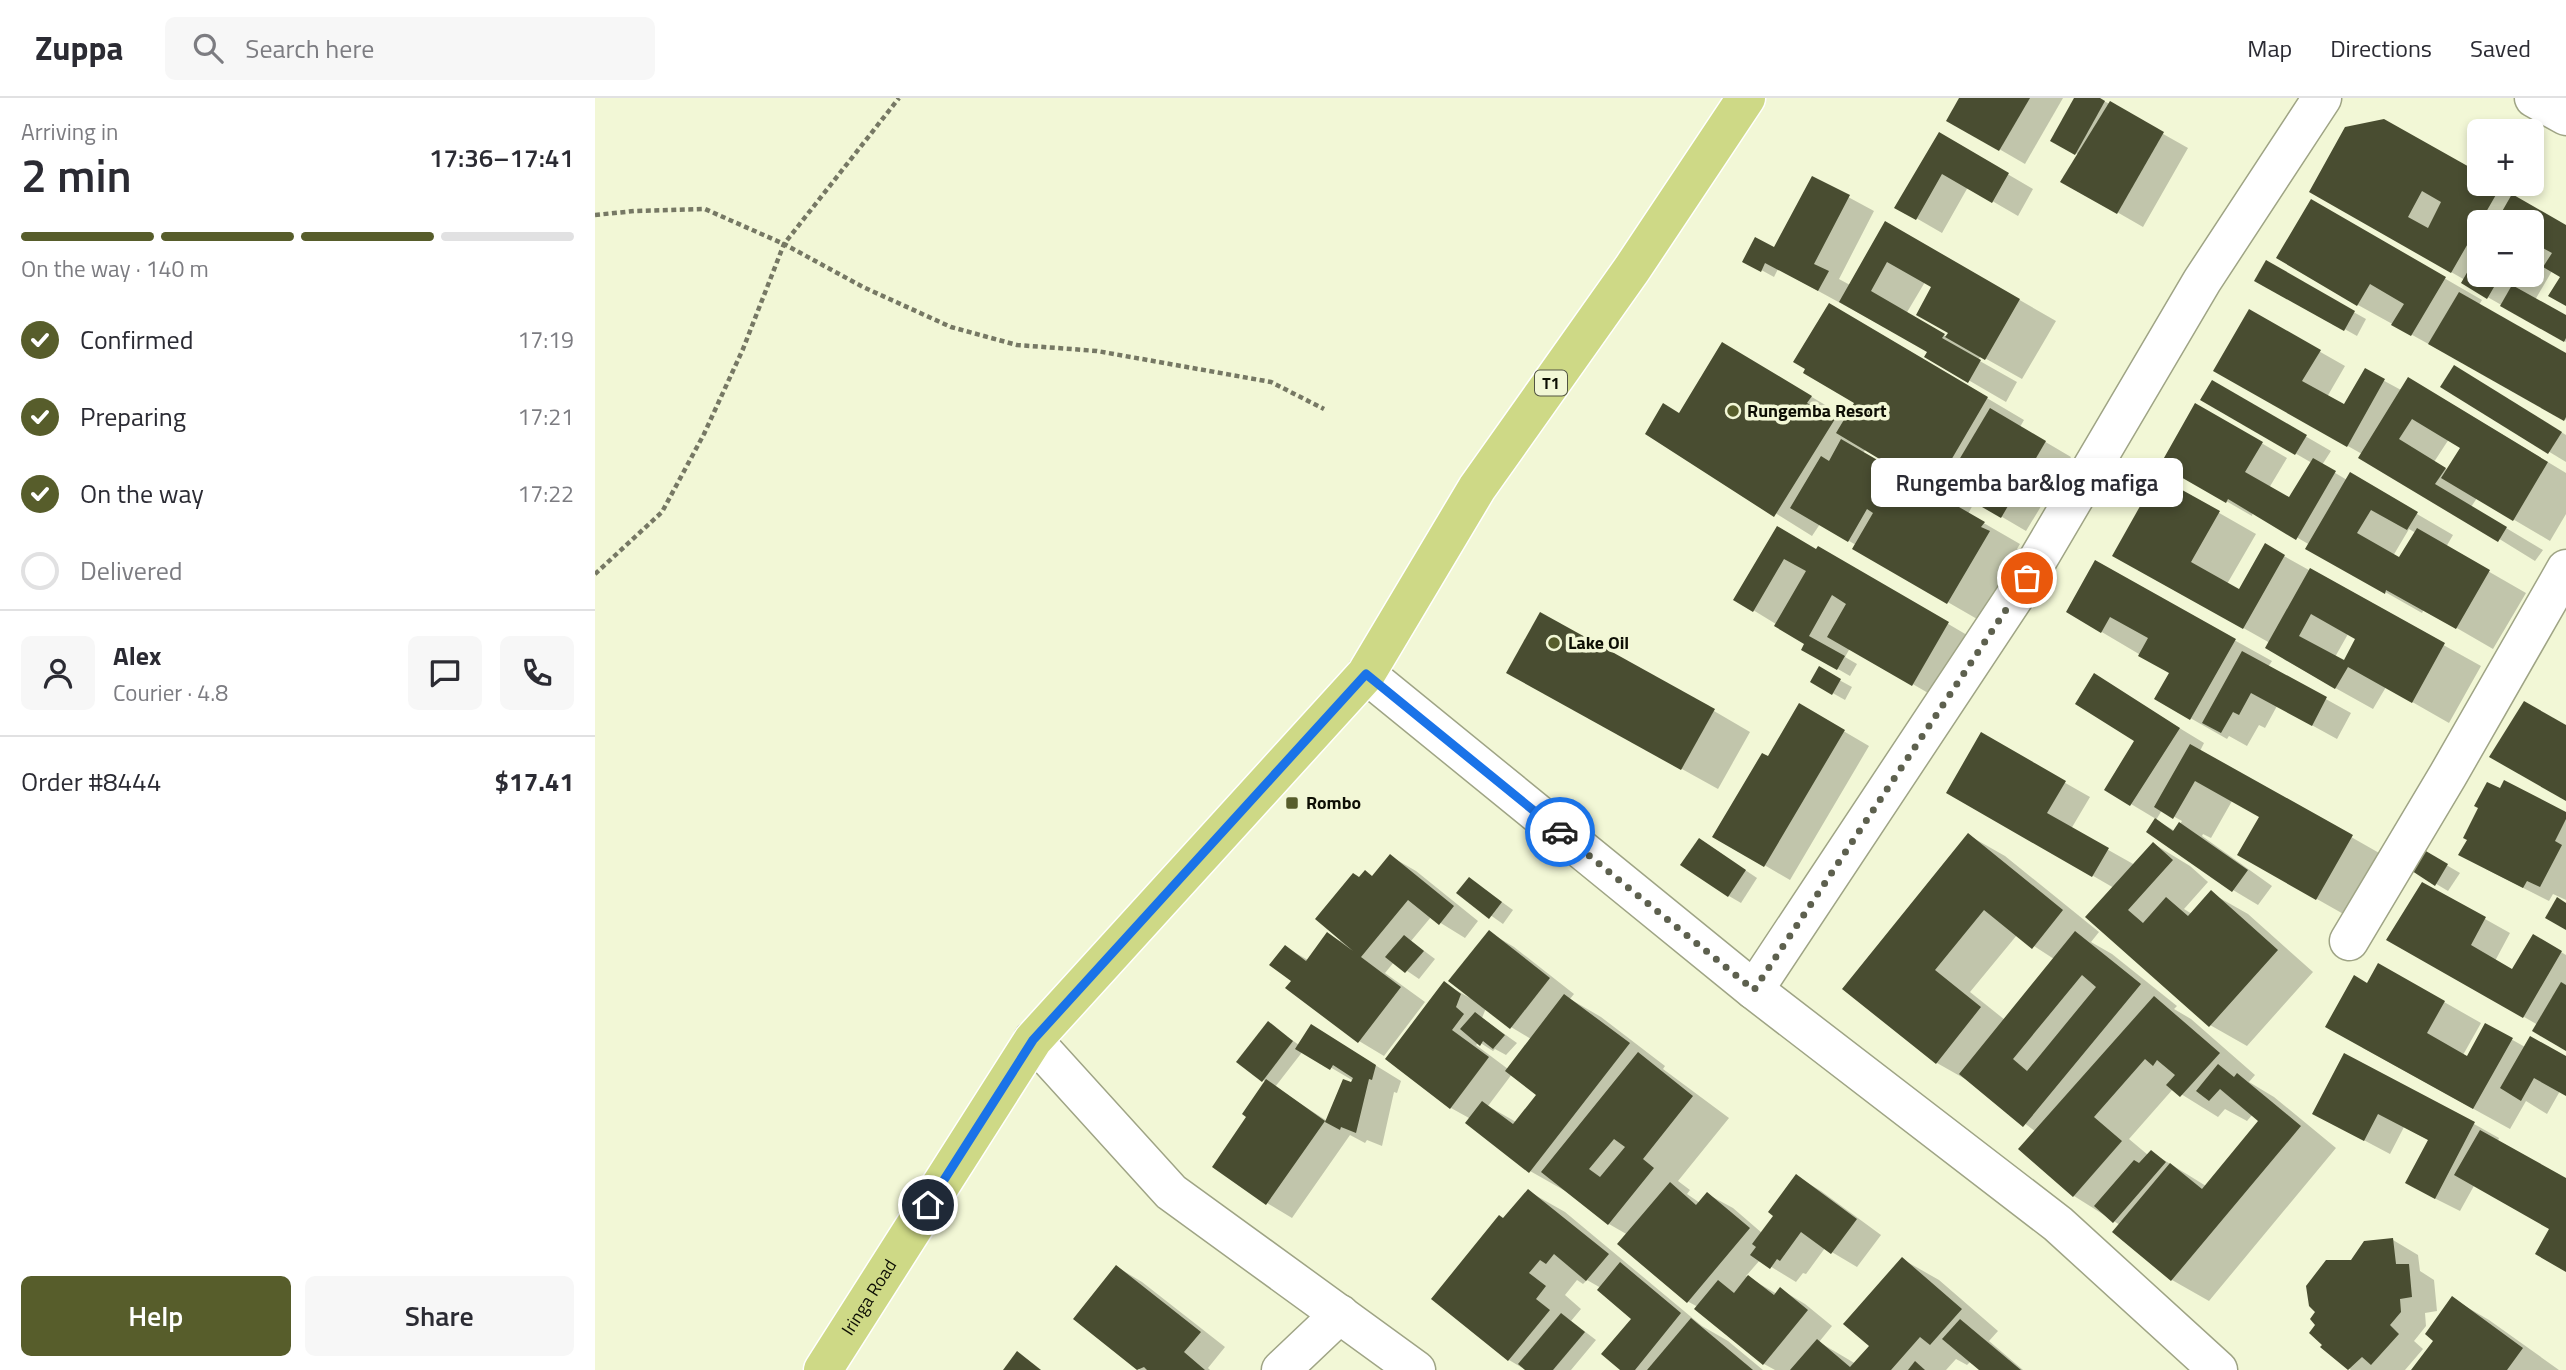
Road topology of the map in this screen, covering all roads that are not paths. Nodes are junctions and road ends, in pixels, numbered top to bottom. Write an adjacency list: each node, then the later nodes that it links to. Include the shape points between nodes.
1 (2322, 98): 8 (street, via 2202,281 2027,578)
2 (2534, 98): 4 (street)
3 (1741, 100): 6 (highway, T1, via 1632,269 1477,488)
4 (2566, 116)
5 (2566, 569): 7 (street)
6 (1366, 674): 8 (street); 9 (highway, Iringa Road / T1)
7 (2349, 941)
8 (1754, 990): 11 (street, via 2058,1224)
9 (1033, 1040): 10 (street, via 1171,1192); 12 (highway, Iringa Road / T1)
10 (1340, 1314): 13 (street); 14 (street)
11 (2210, 1367)
12 (823, 1370)
13 (1281, 1370)
14 (1416, 1370)

